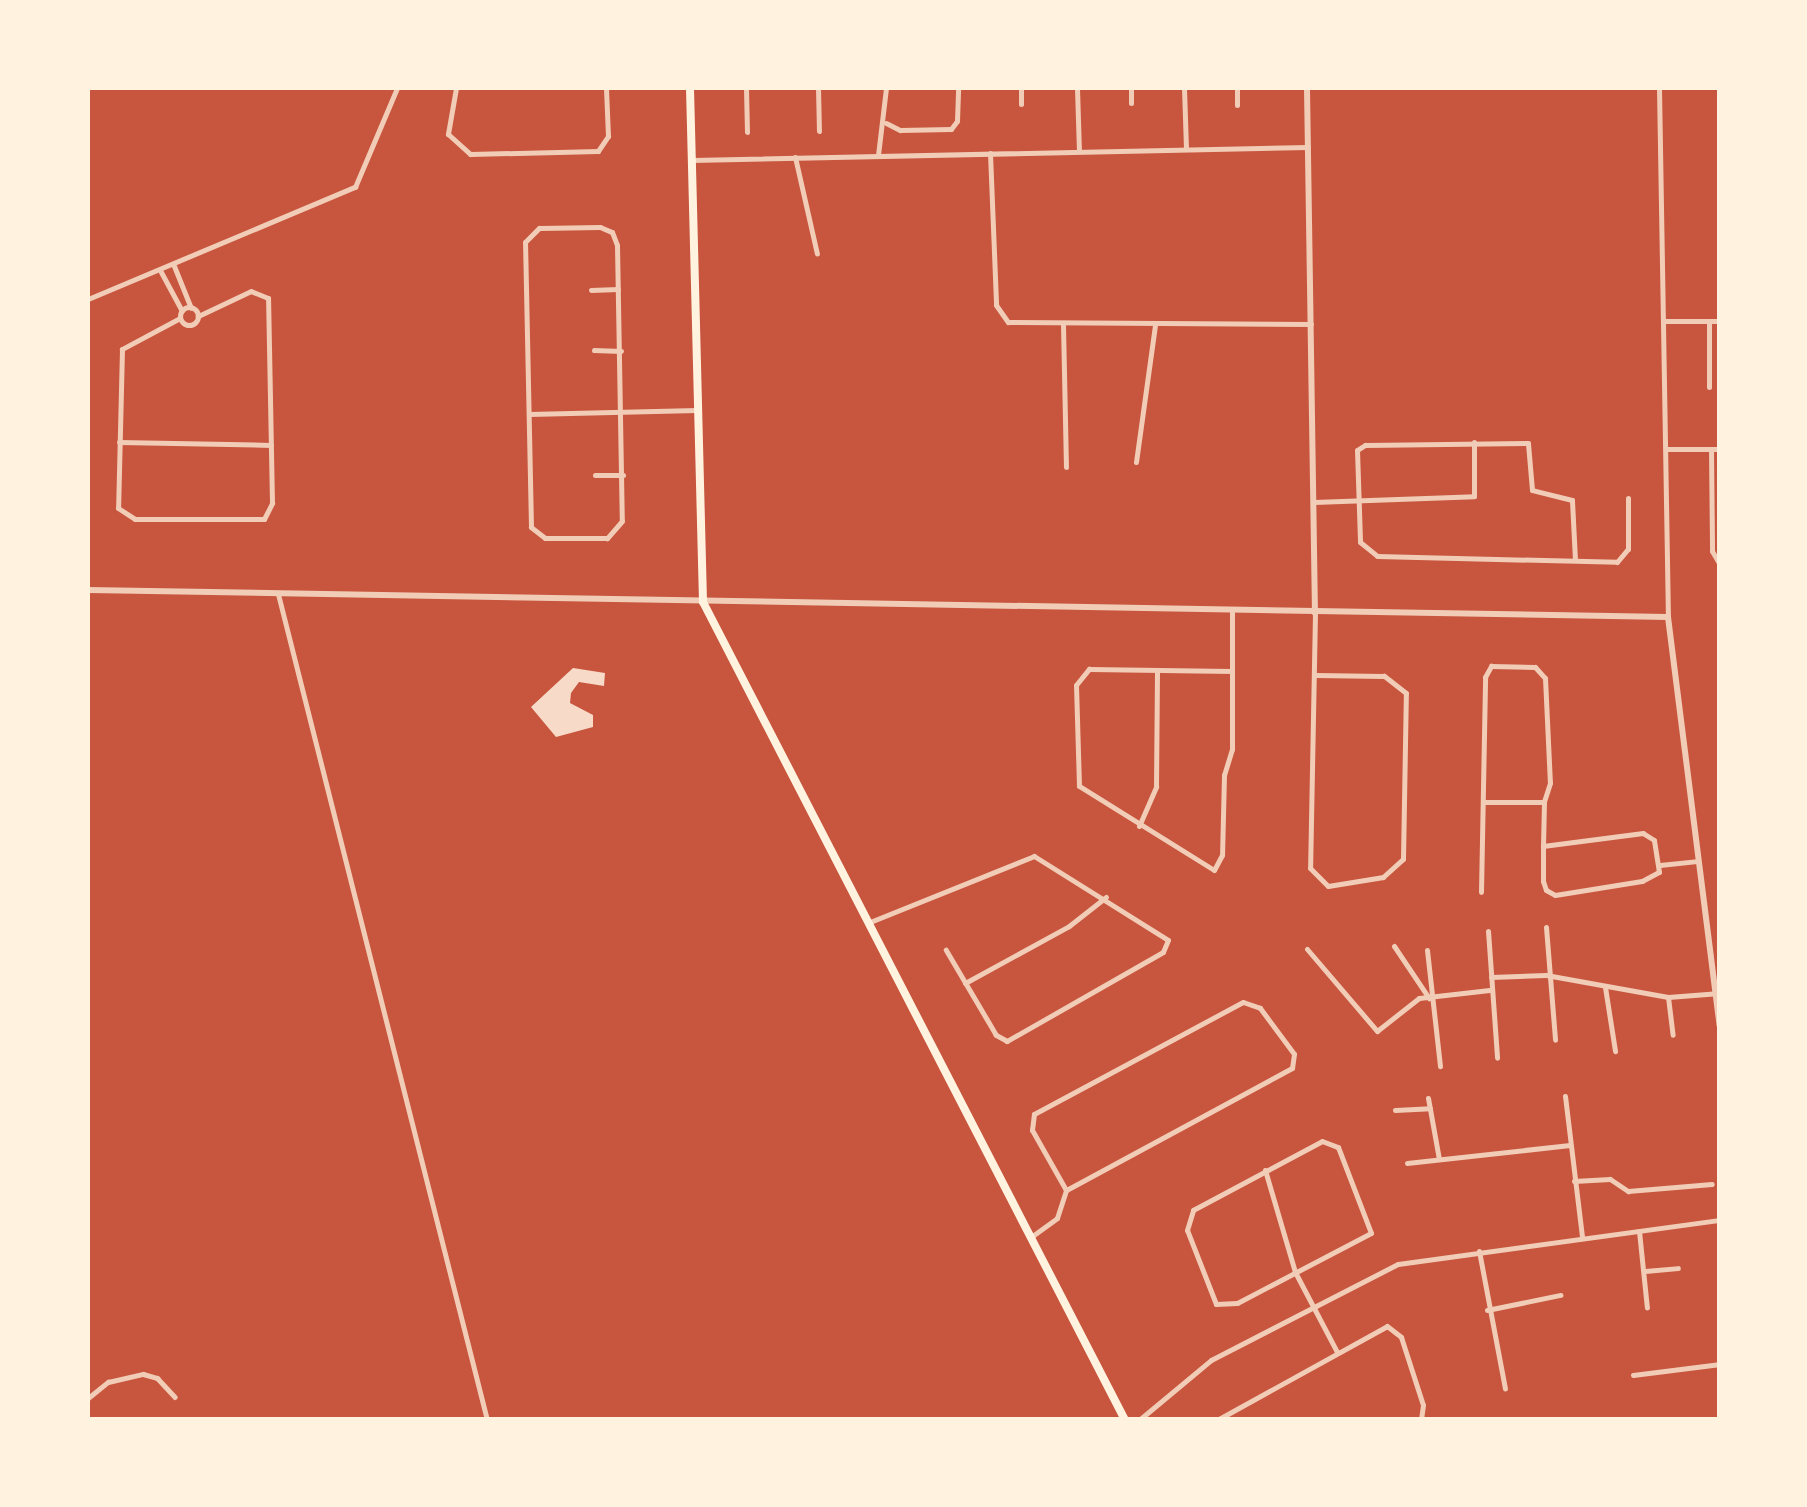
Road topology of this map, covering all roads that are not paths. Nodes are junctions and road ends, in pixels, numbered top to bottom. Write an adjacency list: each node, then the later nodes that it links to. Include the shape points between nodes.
1 (397, 88): 30 (street, via 354,187)
2 (456, 88): 3 (street, via 448,134 470,154 598,151 608,136)
3 (606, 88)
4 (690, 88): 28 (main road)
5 (746, 88): 21 (street)
6 (818, 88): 20 (street)
7 (886, 88): 19 (street)
8 (958, 88): 19 (street, via 958,121 951,129 900,130)
9 (1021, 88): 17 (street)
10 (1077, 88): 24 (street)
11 (1130, 88): 16 (street)
12 (1184, 88): 23 (street)
13 (1237, 88): 18 (street)
14 (1307, 88): 22 (street)
15 (1659, 88): 40 (street)
16 (1131, 103)
17 (1021, 104)
18 (1238, 105)
19 (886, 123): 26 (street)
20 (819, 131)
21 (747, 132)
22 (1308, 147): 23 (street); 41 (street)
23 (1186, 149): 24 (street)
24 (1079, 151): 25 (street)
25 (990, 153): 26 (street); 43 (street, via 998,312 1014,324)
26 (878, 156): 27 (street)
27 (795, 158): 28 (street); 29 (street)
28 (692, 160): 47 (main road)
29 (817, 254)
30 (174, 266): 31 (street); 35 (street)
31 (161, 272): 34 (street); 36 (street)
32 (620, 289): 33 (street); 45 (street); 49 (street, via 612,232 546,228 528,236)
33 (592, 290)
34 (88, 299)
35 (191, 308): 36 (street); 37 (street)
36 (181, 314): 37 (street, via 192,324); 50 (street, via 122,350)
37 (198, 316): 52 (street, via 250,291 265,294)
38 (1708, 321): 39 (street); 40 (street); 46 (street)
39 (1720, 321)
40 (1663, 322): 53 (street)
41 (1311, 324): 42 (street); 61 (street)
42 (1155, 325): 43 (street); 56 (street)
43 (1063, 326): 57 (street)
44 (594, 350): 45 (street)
45 (621, 350): 48 (street)
46 (1709, 387)
47 (697, 410): 48 (street); 67 (main road)
48 (621, 412): 49 (street); 58 (street)
49 (529, 414): 58 (street, via 530,527 538,536 613,536 622,521)
50 (119, 442): 52 (street); 52 (street, via 118,508 136,519 264,519 272,504)
51 (1474, 442): 62 (street, via 1364,445 1355,455); 62 (street, via 1476,495); 63 (street, via 1532,446 1532,490 1572,500)
52 (271, 445)
53 (1666, 449): 54 (street); 70 (street)
54 (1711, 449): 55 (street); 64 (street, via 1712,551)
55 (1720, 449)
56 (1136, 462)
57 (1066, 468)
58 (623, 474): 59 (street)
59 (595, 475)
60 (1628, 498): 63 (street, via 1624,558)
61 (1314, 502): 62 (street); 69 (street)
62 (1358, 502): 63 (street, via 1360,542 1376,556)
63 (1575, 560)
64 (1720, 565)
65 (88, 590): 66 (street)
66 (278, 594): 67 (street); 132 (street)
67 (703, 602): 68 (street); 82 (main road)
68 (1232, 611): 69 (street); 72 (street)
69 (1315, 614): 70 (street); 73 (street)
70 (1668, 617): 78 (street)
71 (1157, 670): 72 (street); 76 (street, via 1156,787); 76 (street, via 1090,670 1076,686 1077,781)
72 (1232, 671): 76 (street, via 1232,749 1219,865 1207,870)
73 (1315, 675): 73 (street, via 1312,875 1328,886 1384,877 1403,858 1406,694 1384,676)
74 (1483, 802): 75 (street); 75 (street, via 1485,676 1495,665 1534,667 1545,678 1550,788); 80 (street)
75 (1544, 802): 77 (street)
76 (1139, 826)
77 (1543, 846): 79 (street, via 1642,833 1654,840); 79 (street, via 1543,881 1555,895 1650,879)
78 (1697, 861): 79 (street); 93 (street)
79 (1659, 865)
80 (1480, 892)
81 (1106, 897): 82 (street, via 1029,856); 91 (street, via 1069,926); 91 (street, via 1165,935 1163,952 1007,1042 996,1035)
82 (867, 923): 117 (main road)
83 (1546, 927): 89 (street)
84 (1488, 931): 90 (street)
85 (1394, 946): 96 (street)
86 (1306, 949): 96 (street, via 1372,1030)
87 (946, 950): 91 (street)
88 (1427, 950): 96 (street)
89 (1551, 976): 90 (street); 92 (street); 99 (street)
90 (1491, 977): 94 (street)
91 (966, 983)
92 (1605, 986): 95 (street); 100 (street)
93 (1717, 989): 95 (street); 97 (street)
94 (1490, 990): 96 (street); 101 (street)
95 (1668, 997): 98 (street)
96 (1430, 998): 102 (street)
97 (1720, 1026)
98 (1674, 1035)
99 (1555, 1040)
100 (1615, 1051)
101 (1497, 1058)
102 (1440, 1066)
103 (1565, 1096): 107 (street)
104 (1428, 1098): 105 (street)
105 (1430, 1108): 106 (street); 108 (street)
106 (1395, 1110)
107 (1570, 1145): 108 (street); 111 (street)
108 (1439, 1160): 109 (street)
109 (1407, 1163)
110 (1265, 1169): 120 (street); 120 (street, via 1332,1142 1371,1225 1367,1237); 120 (street, via 1202,1202 1188,1230 1219,1306)
111 (1574, 1181): 112 (street, via 1610,1179 1628,1191); 116 (street)
112 (1712, 1184)
113 (1066, 1190): 113 (street, via 1032,1130 1038,1110 1243,1002 1260,1008 1294,1054 1284,1076); 117 (street, via 1057,1218)
114 (1720, 1220): 115 (street)
115 (1639, 1231): 116 (street); 121 (street)
116 (1582, 1236): 118 (street)
117 (1030, 1238): 133 (main road)
118 (1479, 1251): 123 (street, via 1398,1264); 125 (street)
119 (1678, 1268): 121 (street)
120 (1295, 1272): 123 (street)
121 (1644, 1272): 124 (street)
122 (1560, 1295): 125 (street)
123 (1312, 1308): 126 (street); 134 (street, via 1211,1360)
124 (1648, 1308)
125 (1486, 1310): 129 (street)
126 (1337, 1352): 135 (street); 136 (street, via 1375,1330 1397,1329 1423,1405)
127 (1720, 1364): 128 (street)
128 (1633, 1375)
129 (1505, 1389)
130 (175, 1397): 131 (street, via 157,1378 142,1374 108,1382)
131 (88, 1398)
132 (488, 1420)
133 (1125, 1420)
134 (1139, 1420)
135 (1217, 1420)
136 (1421, 1420)

